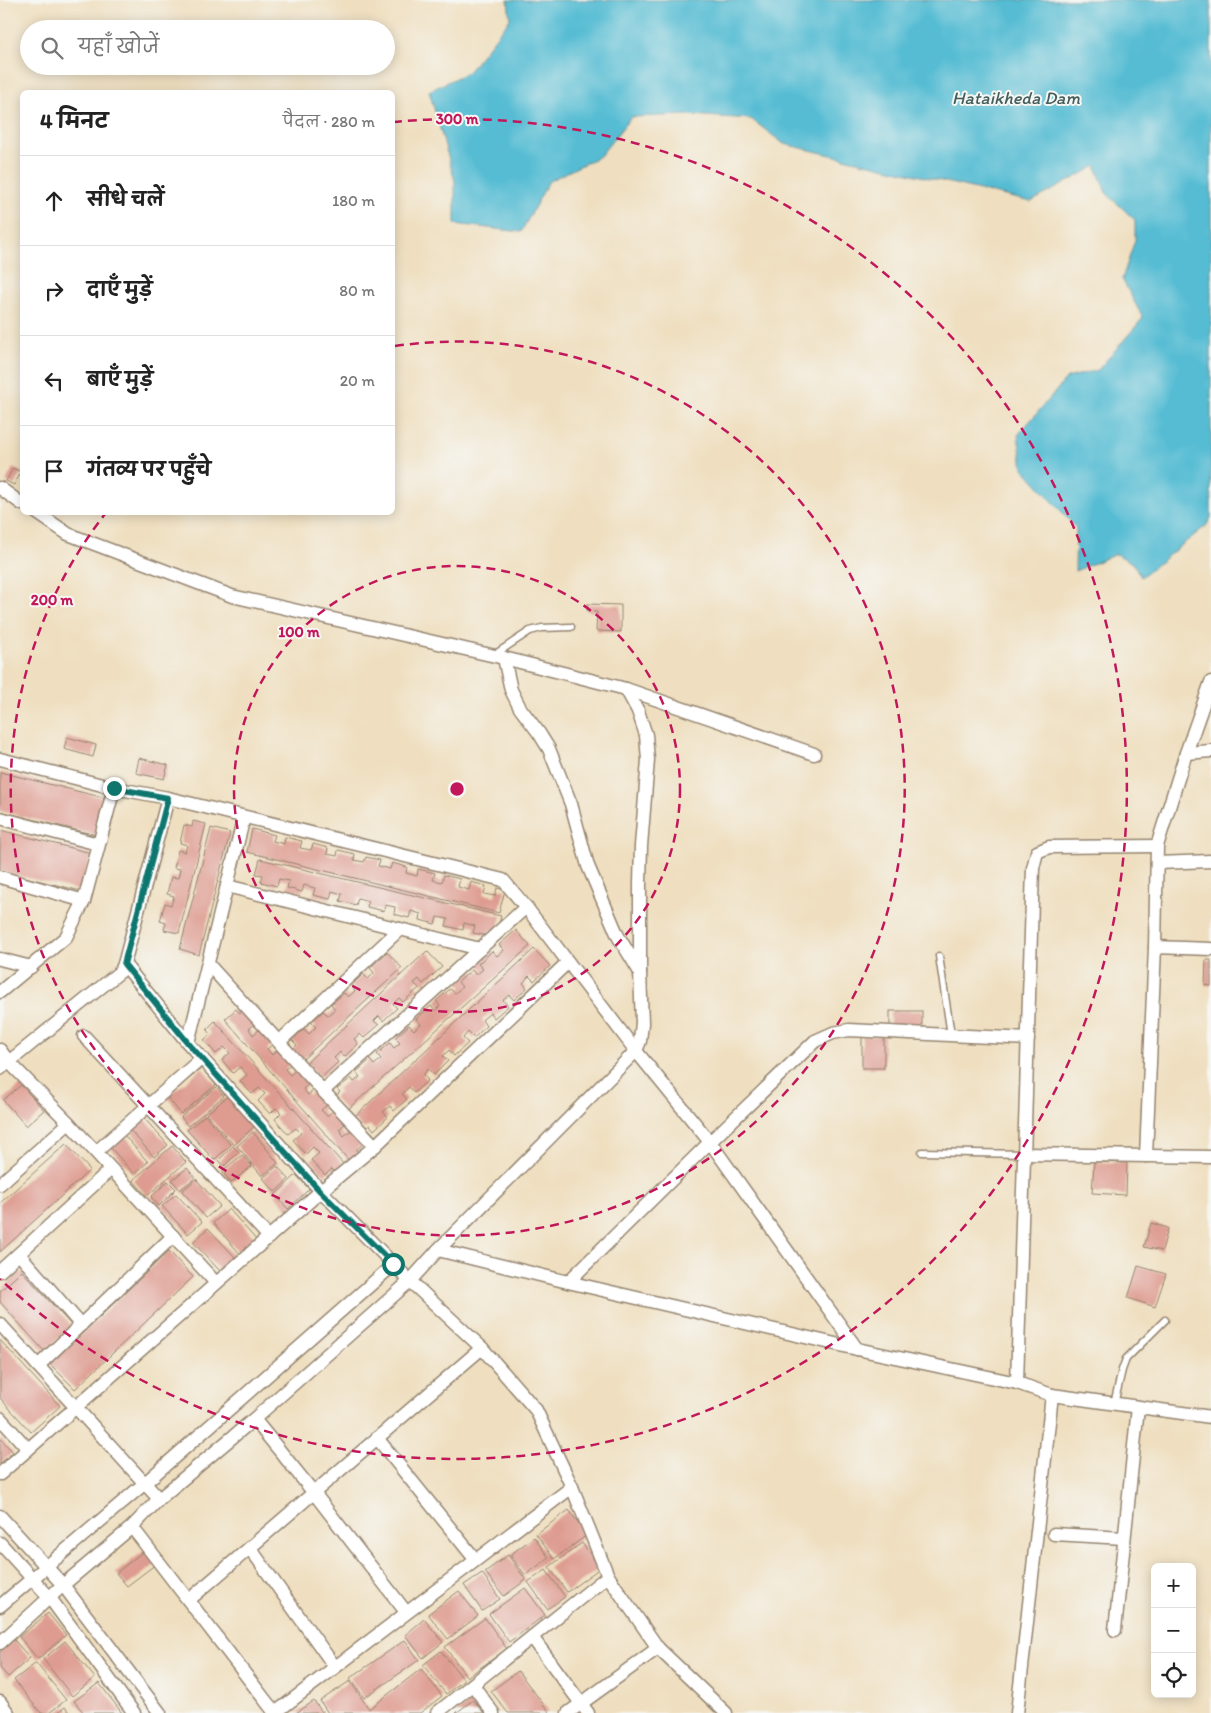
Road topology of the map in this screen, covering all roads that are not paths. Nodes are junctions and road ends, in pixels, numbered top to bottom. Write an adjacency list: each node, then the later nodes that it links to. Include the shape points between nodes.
1 (0, 488): 2 (street)
2 (20, 503)
3 (40, 515): 5 (street, via 68,534 232,596)
4 (571, 627): 5 (lane, via 530,631)
5 (498, 657): 7 (street); 34 (street, via 520,708 548,749 571,804 588,866 618,936)
6 (1211, 682): 9 (street)
7 (626, 689): 10 (street); 34 (street, via 638,710 646,735 648,760 641,846)
8 (1211, 751): 9 (street)
9 (1186, 753): 17 (street)
10 (814, 754)
11 (0, 759): 12 (street)
12 (114, 788): 13 (street); 16 (street)
13 (168, 798): 14 (street); 31 (street)
14 (244, 817): 21 (street); 23 (street, via 493,876 503,880)
15 (0, 818): 16 (street)
16 (98, 844): 22 (street)
17 (1157, 846): 19 (street); 38 (street, via 1049,846 1037,852 1033,868)
18 (1211, 861): 19 (street)
19 (1157, 863): 25 (street)
20 (0, 877): 22 (street)
21 (227, 886): 24 (street); 32 (street)
22 (84, 901): 33 (street, via 66,937)
23 (526, 907): 26 (street); 30 (street)
24 (400, 929): 26 (street); 39 (street)
25 (1155, 947): 27 (street); 53 (street)
26 (480, 949): 45 (street)
27 (1211, 949)
28 (939, 956): 37 (lane)
29 (0, 959): 33 (street)
30 (568, 962): 42 (street); 49 (street)
31 (124, 964): 40 (street); 44 (street, via 116,976)
32 (208, 964): 39 (street); 40 (street)
33 (32, 967): 35 (street)
34 (640, 972): 42 (street, via 642,1023)
35 (0, 992)
36 (84, 1036): 46 (street)
37 (951, 1036): 38 (street); 48 (street, via 849,1030 833,1032 816,1041)
38 (1028, 1039): 52 (street)
39 (279, 1042): 45 (street)
40 (188, 1043): 43 (street)
41 (0, 1050): 44 (street)
42 (636, 1051): 48 (street); 60 (street)
43 (202, 1058): 46 (street); 57 (street)
44 (5, 1066): 47 (street)
45 (323, 1091): 49 (street)
46 (148, 1106): 50 (street); 59 (street)
47 (69, 1122): 50 (street); 56 (street)
48 (710, 1142): 65 (street); 71 (street)
49 (375, 1146): 57 (street)
50 (96, 1152): 55 (street)
51 (922, 1152): 52 (lane)
52 (1025, 1154): 53 (street); 73 (street)
53 (1146, 1156): 54 (street)
54 (1211, 1157)
55 (112, 1169): 58 (street); 61 (street)
56 (0, 1184)
57 (320, 1191): 59 (street); 62 (street)
58 (173, 1236): 66 (street); 69 (street)
59 (269, 1237): 66 (street)
60 (438, 1250): 64 (street); 65 (street)
61 (19, 1254): 63 (street); 69 (street)
62 (393, 1264): 64 (street); 84 (street)
63 (0, 1271)
64 (410, 1281): 70 (street); 80 (street)
65 (568, 1282): 71 (street)
66 (216, 1283): 76 (street)
67 (1165, 1320): 75 (lane, via 1126,1360)
68 (0, 1324): 72 (street)
69 (81, 1325): 72 (street)
70 (482, 1348): 81 (street); 85 (street, via 536,1410)
71 (857, 1349): 73 (street)
72 (38, 1366): 76 (street)
73 (1017, 1382): 74 (street)
74 (1052, 1395): 75 (street); 119 (street)
75 (1114, 1404): 77 (street)
76 (76, 1407): 82 (street); 84 (street)
77 (1138, 1407): 78 (street); 91 (street)
78 (1211, 1417)
79 (0, 1418): 82 (street)
80 (254, 1419): 86 (street); 87 (street)
81 (377, 1438): 86 (street); 94 (street)
82 (28, 1449): 83 (street)
83 (0, 1474)
84 (145, 1483): 87 (street); 95 (street)
85 (572, 1487): 94 (street); 96 (street)
86 (314, 1492): 93 (street); 102 (street)
87 (159, 1499): 89 (street)
88 (0, 1516): 95 (street)
89 (132, 1527): 98 (street); 100 (street)
90 (1054, 1534): 91 (street)
91 (1124, 1538): 103 (street)
92 (0, 1544): 97 (street)
93 (250, 1548): 100 (street); 107 (street)
94 (476, 1559): 102 (street)
95 (46, 1566): 97 (street); 98 (street)
96 (608, 1576): 104 (street); 106 (street)
97 (32, 1578): 99 (street); 101 (street)
98 (62, 1585): 99 (street); 111 (street)
99 (50, 1598): 105 (street); 113 (street)
100 (189, 1600): 114 (street)
101 (0, 1606)
102 (406, 1612): 107 (street)
103 (1115, 1630)
104 (532, 1637): 108 (street); 110 (street)
105 (0, 1643)
106 (658, 1648): 110 (street); 118 (street)
107 (335, 1667): 114 (street)
108 (473, 1685): 115 (street); 116 (street)
109 (0, 1702): 112 (street)
110 (585, 1708): 117 (street)
111 (153, 1711)
112 (8, 1713)
113 (134, 1713)
114 (275, 1713)
115 (437, 1713)
116 (493, 1713)
117 (568, 1713)
118 (726, 1713)
119 (1017, 1713)

